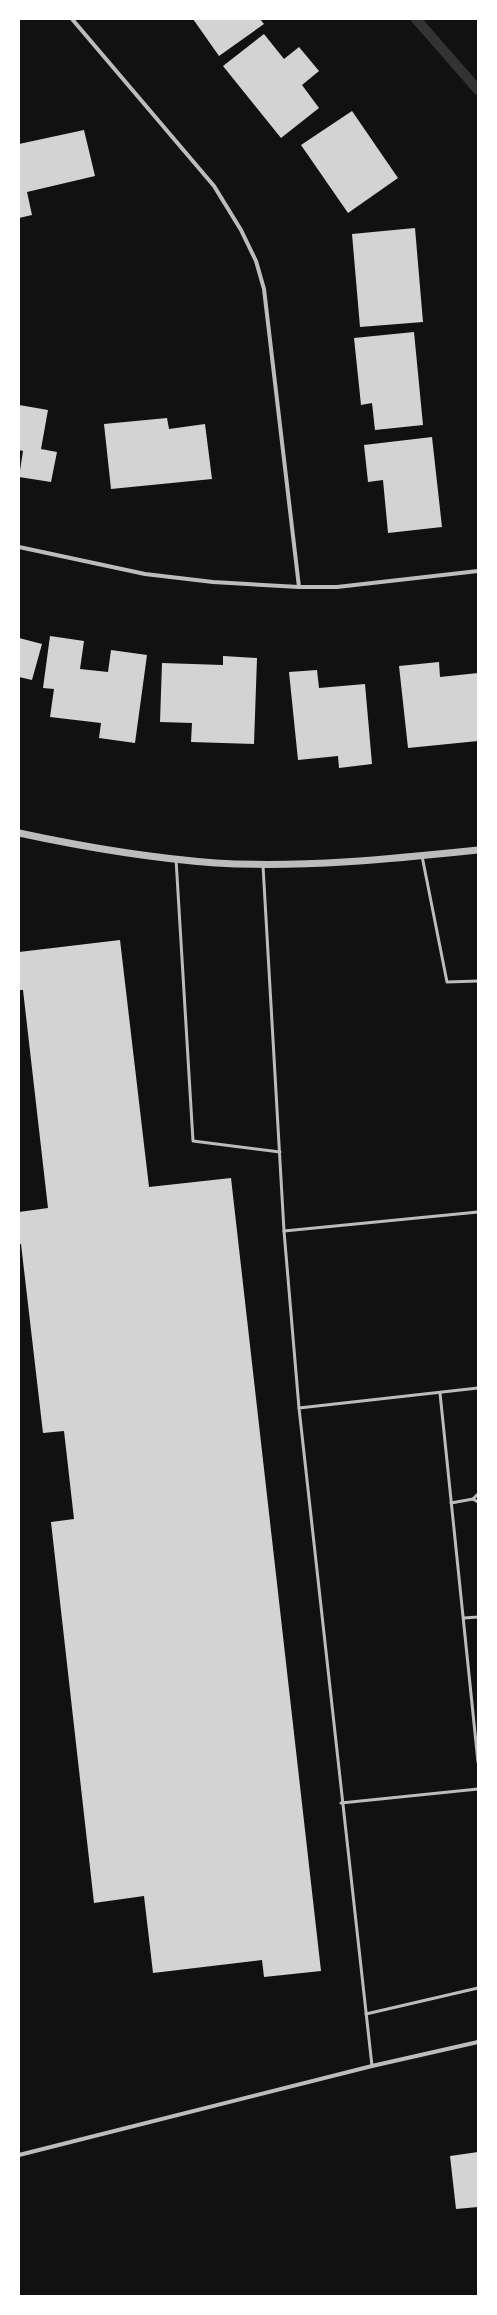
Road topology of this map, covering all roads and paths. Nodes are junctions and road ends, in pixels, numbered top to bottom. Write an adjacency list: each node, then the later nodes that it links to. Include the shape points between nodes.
1 (72, 19): 4 (street, via 214,186 256,261 264,289)
2 (19, 547): 4 (street, via 145,574 213,582)
3 (478, 571): 4 (street, via 337,587)
4 (299, 587)
5 (19, 833): 8 (street, via 86,847)
6 (478, 850): 7 (street)
7 (422, 856): 9 (street); 10 (lane, via 447,982)
8 (176, 859): 9 (street); 11 (lane, via 193,1141)
9 (263, 864): 11 (lane)
10 (478, 981)
11 (280, 1152): 13 (lane)
12 (478, 1212): 13 (lane)
13 (284, 1231): 16 (lane)
14 (478, 1388): 15 (lane)
15 (440, 1393): 16 (lane); 20 (lane)
16 (299, 1408): 25 (lane, via 321,1594)
17 (478, 1494): 18 (lane)
18 (473, 1499): 19 (lane); 20 (lane)
19 (478, 1502)
20 (451, 1503): 22 (lane)
21 (478, 1617): 22 (lane)
22 (464, 1618): 23 (lane)
23 (478, 1762)
24 (478, 1788): 25 (lane)
25 (341, 1803): 27 (lane)
26 (478, 1988): 27 (lane)
27 (366, 2014): 29 (lane)
28 (478, 2042): 29 (street)
29 (372, 2066): 30 (street)
30 (19, 2155)

